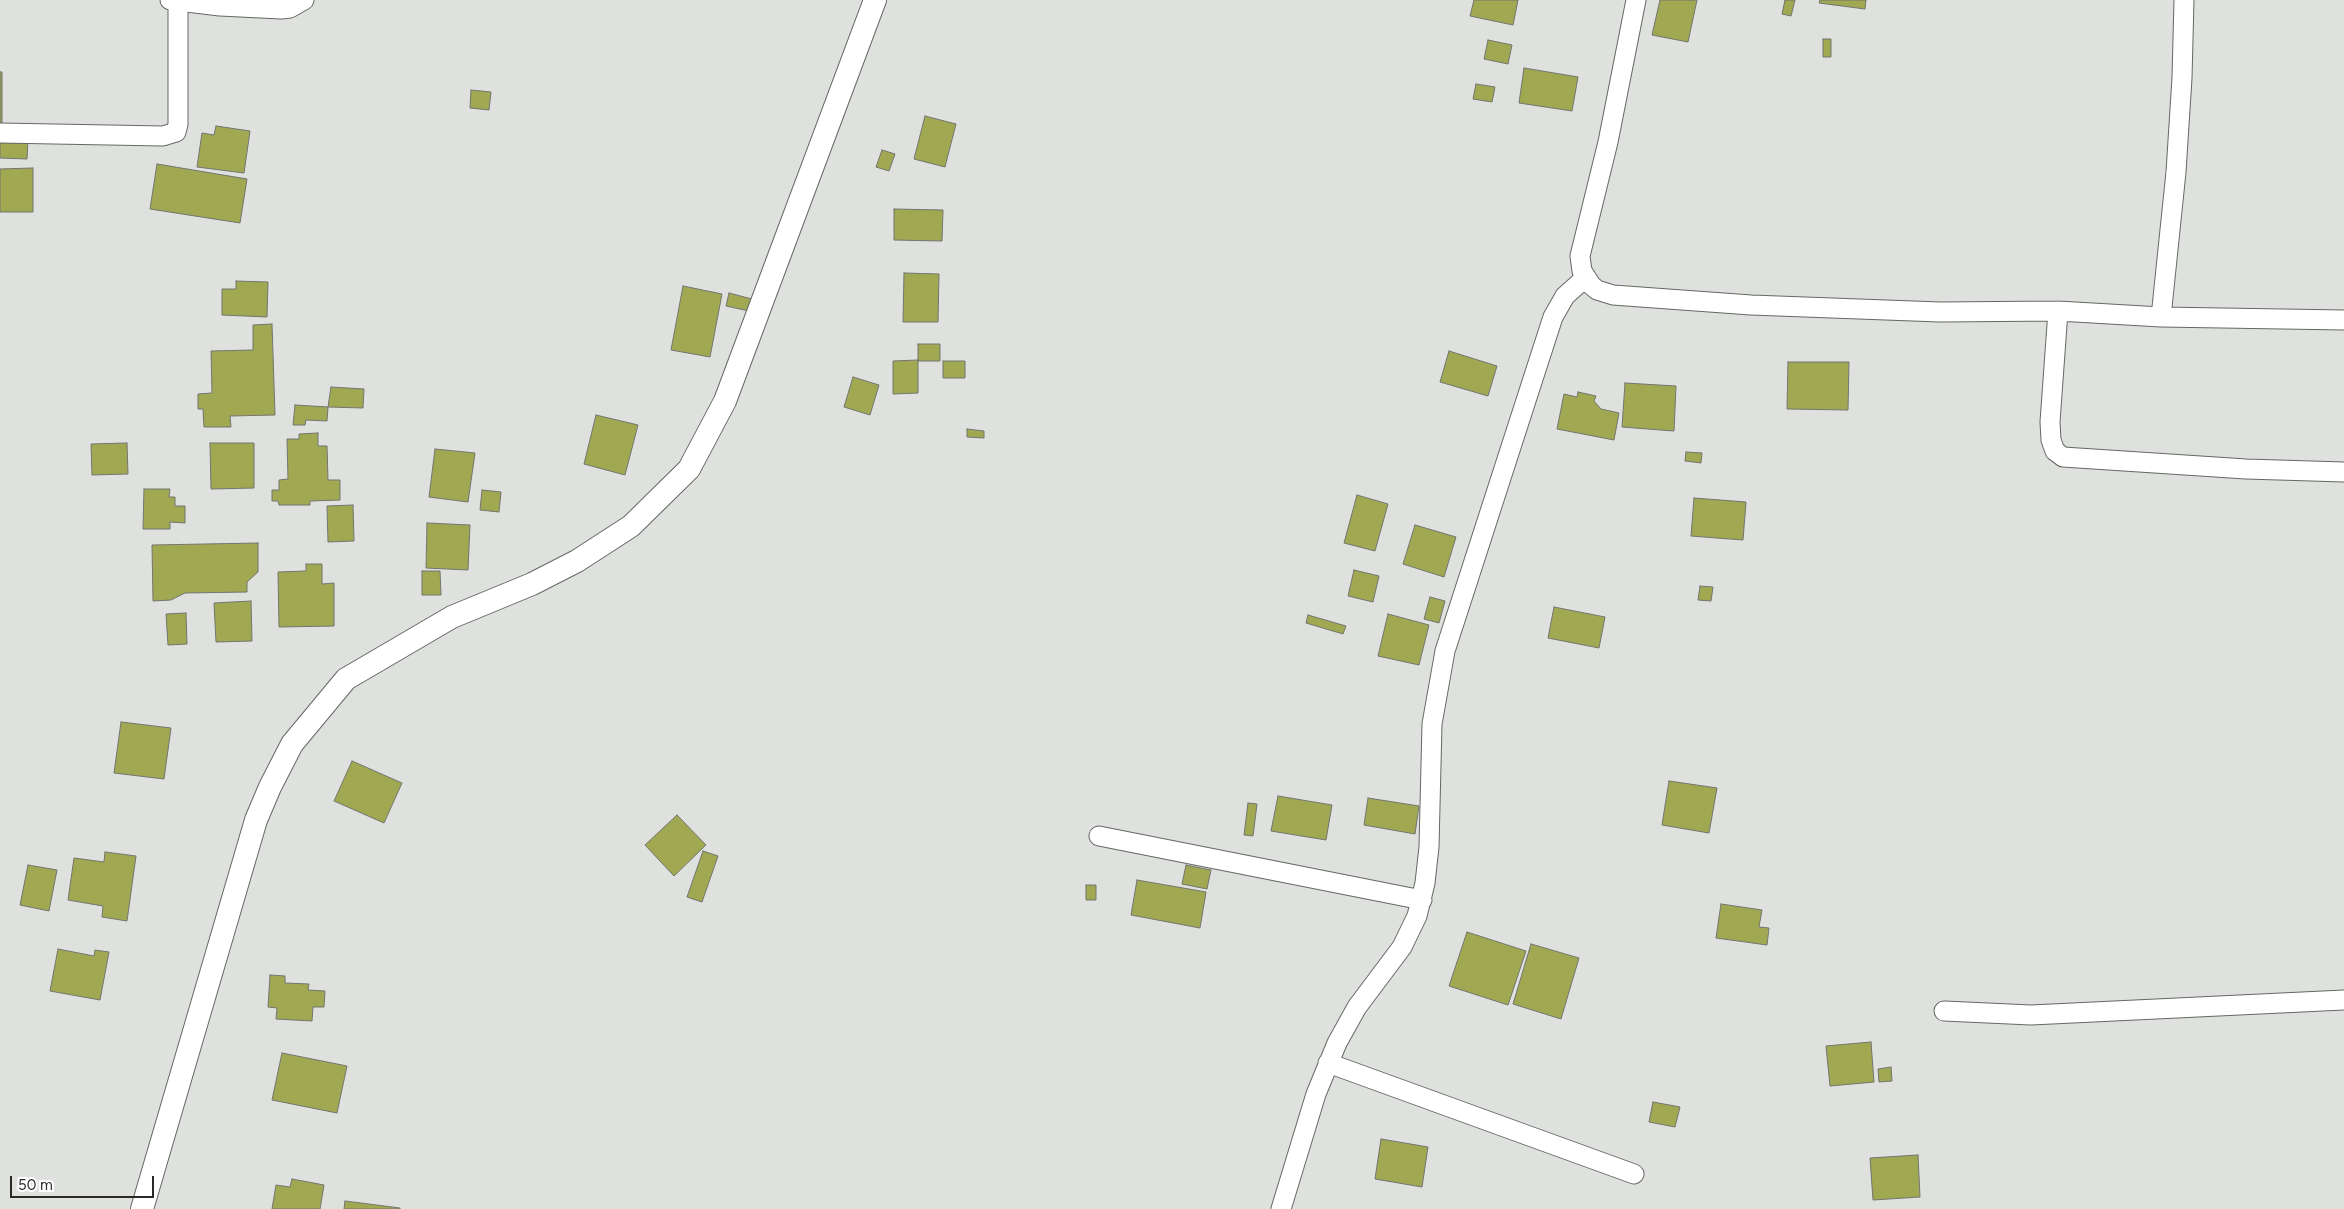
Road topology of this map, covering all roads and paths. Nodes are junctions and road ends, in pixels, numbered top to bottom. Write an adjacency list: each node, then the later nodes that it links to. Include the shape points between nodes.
1 (304, 0): 5 (street, via 281,9)
2 (875, 0): 18 (street, via 725,401 689,469 631,526 577,561 532,584 452,617 346,679 292,744 256,820)
3 (1636, 0): 7 (street, via 1608,142 1580,256)
4 (2184, 0): 9 (street, via 2176,172)
5 (174, 1): 6 (street, via 176,132 163,136)
6 (0, 133)
7 (1585, 278): 8 (street, via 1605,294 1681,300 1940,312); 13 (street, via 1565,296 1552,317 1445,650 1432,724 1429,847)
8 (2058, 311): 9 (street); 11 (street, via 2050,422 2055,451 2063,457 2246,470)
9 (2161, 317): 10 (street)
10 (2344, 320)
11 (2344, 472)
12 (1099, 836): 13 (street)
13 (1422, 900): 16 (street, via 1402,947 1347,1024)
14 (2344, 1000): 15 (street, via 2031,1015)
15 (1944, 1010)
16 (1328, 1063): 17 (street); 19 (street)
17 (1634, 1174)
18 (142, 1209)
19 (1281, 1209)

